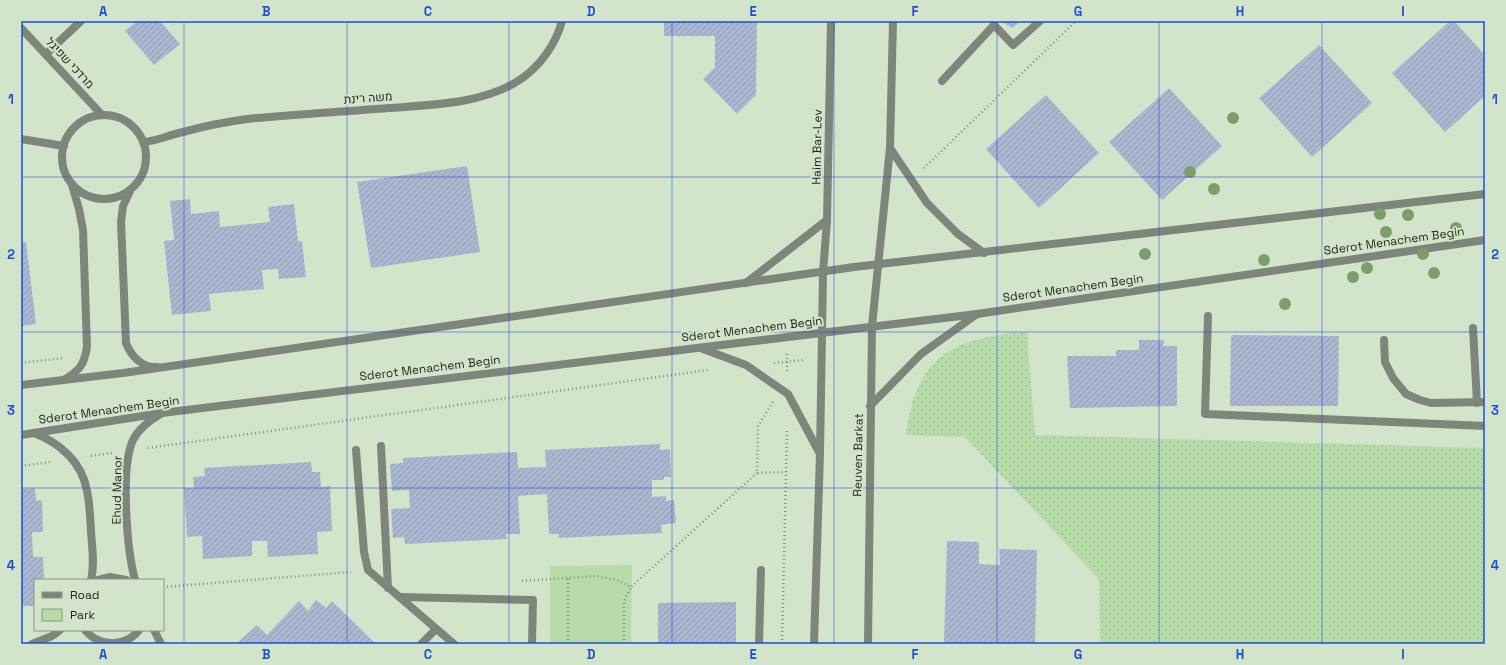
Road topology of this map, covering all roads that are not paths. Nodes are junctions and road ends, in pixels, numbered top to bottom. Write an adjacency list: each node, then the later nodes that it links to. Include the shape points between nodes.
1 (81, 21): 7 (street)
2 (562, 21): 11 (street, משה רינת, via 551,48 537,65 521,79 501,90 477,97 421,106 246,119)
3 (831, 21): 17 (street, Haim Bar-Lev)
4 (893, 21): 13 (street)
5 (1040, 21): 8 (street, via 1013,45 994,25)
6 (21, 28): 7 (street, מרדכי שפיגל)
7 (46, 54): 9 (street, מרדכי שפיגל)
8 (942, 81)
9 (102, 115): 11 (street, via 115,116 127,122 137,130); 12 (street, via 89,118 77,125 69,134)
10 (21, 139): 12 (street)
11 (143, 142): 15 (street, via 145,168)
12 (64, 146): 14 (street, via 63,166)
13 (890, 148): 19 (street, via 927,203 958,234); 20 (street)
14 (72, 184): 15 (street, via 86,196 100,199 119,196); 31 (street, via 83,230 87,339 84,361 76,372)
15 (131, 190): 30 (street, via 124,202 121,218 126,343 136,359 152,368)
16 (1485, 194): 19 (street)
17 (827, 220): 21 (street, Haim Bar-Lev); 22 (street)
18 (1485, 240): 23 (street, Sderot Menachem Begin)
19 (984, 253): 20 (street)
20 (877, 266): 21 (street); 25 (street, Reuven Barkat)
21 (823, 273): 22 (street); 27 (street)
22 (746, 283): 30 (street)
23 (977, 314): 25 (street, Sderot Menachem Begin); 34 (street, via 921,354)
24 (1208, 316): 36 (street, via 1205,414)
25 (872, 326): 27 (street, Sderot Menachem Begin); 34 (street, Reuven Barkat)
26 (1473, 328): 33 (street)
27 (822, 333): 29 (street, Sderot Menachem Begin); 41 (street)
28 (1384, 340): 33 (street, via 1385,362 1393,378 1406,394 1431,403)
29 (701, 348): 35 (street, Sderot Menachem Begin); 41 (street, via 746,365 784,392)
30 (160, 367): 31 (street)
31 (64, 380): 32 (street)
32 (21, 385)
33 (1481, 402)
34 (870, 406): 64 (street, Reuven Barkat)
35 (162, 413): 37 (street, Sderot Menachem Begin); 46 (street, Ehud Manor, via 140,430 130,451 126,508)
36 (1485, 426)
37 (34, 433): 38 (street, Sderot Menachem Begin); 43 (street, via 52,440 72,459 82,475 87,492 93,562)
38 (21, 435)
39 (381, 446): 47 (street)
40 (356, 450): 47 (street, via 364,552 368,570)
41 (820, 453): 63 (street)
42 (761, 570): 62 (street)
43 (91, 579)
44 (102, 579): 45 (street)
45 (121, 579)
46 (135, 579)
47 (388, 588): 48 (street)
48 (400, 597): 49 (street); 61 (street, via 533,600)
49 (436, 629): 59 (street); 60 (street)
50 (59, 631): 56 (street)
51 (86, 631): 54 (street, via 94,638)
52 (138, 631): 55 (street)
53 (154, 631): 58 (street)
54 (108, 643): 55 (street); 57 (street)
55 (122, 643)
56 (32, 644)
57 (97, 644)
58 (161, 644)
59 (421, 644)
60 (454, 644)
61 (532, 644)
62 (759, 644)
63 (814, 644)
64 (868, 644)

